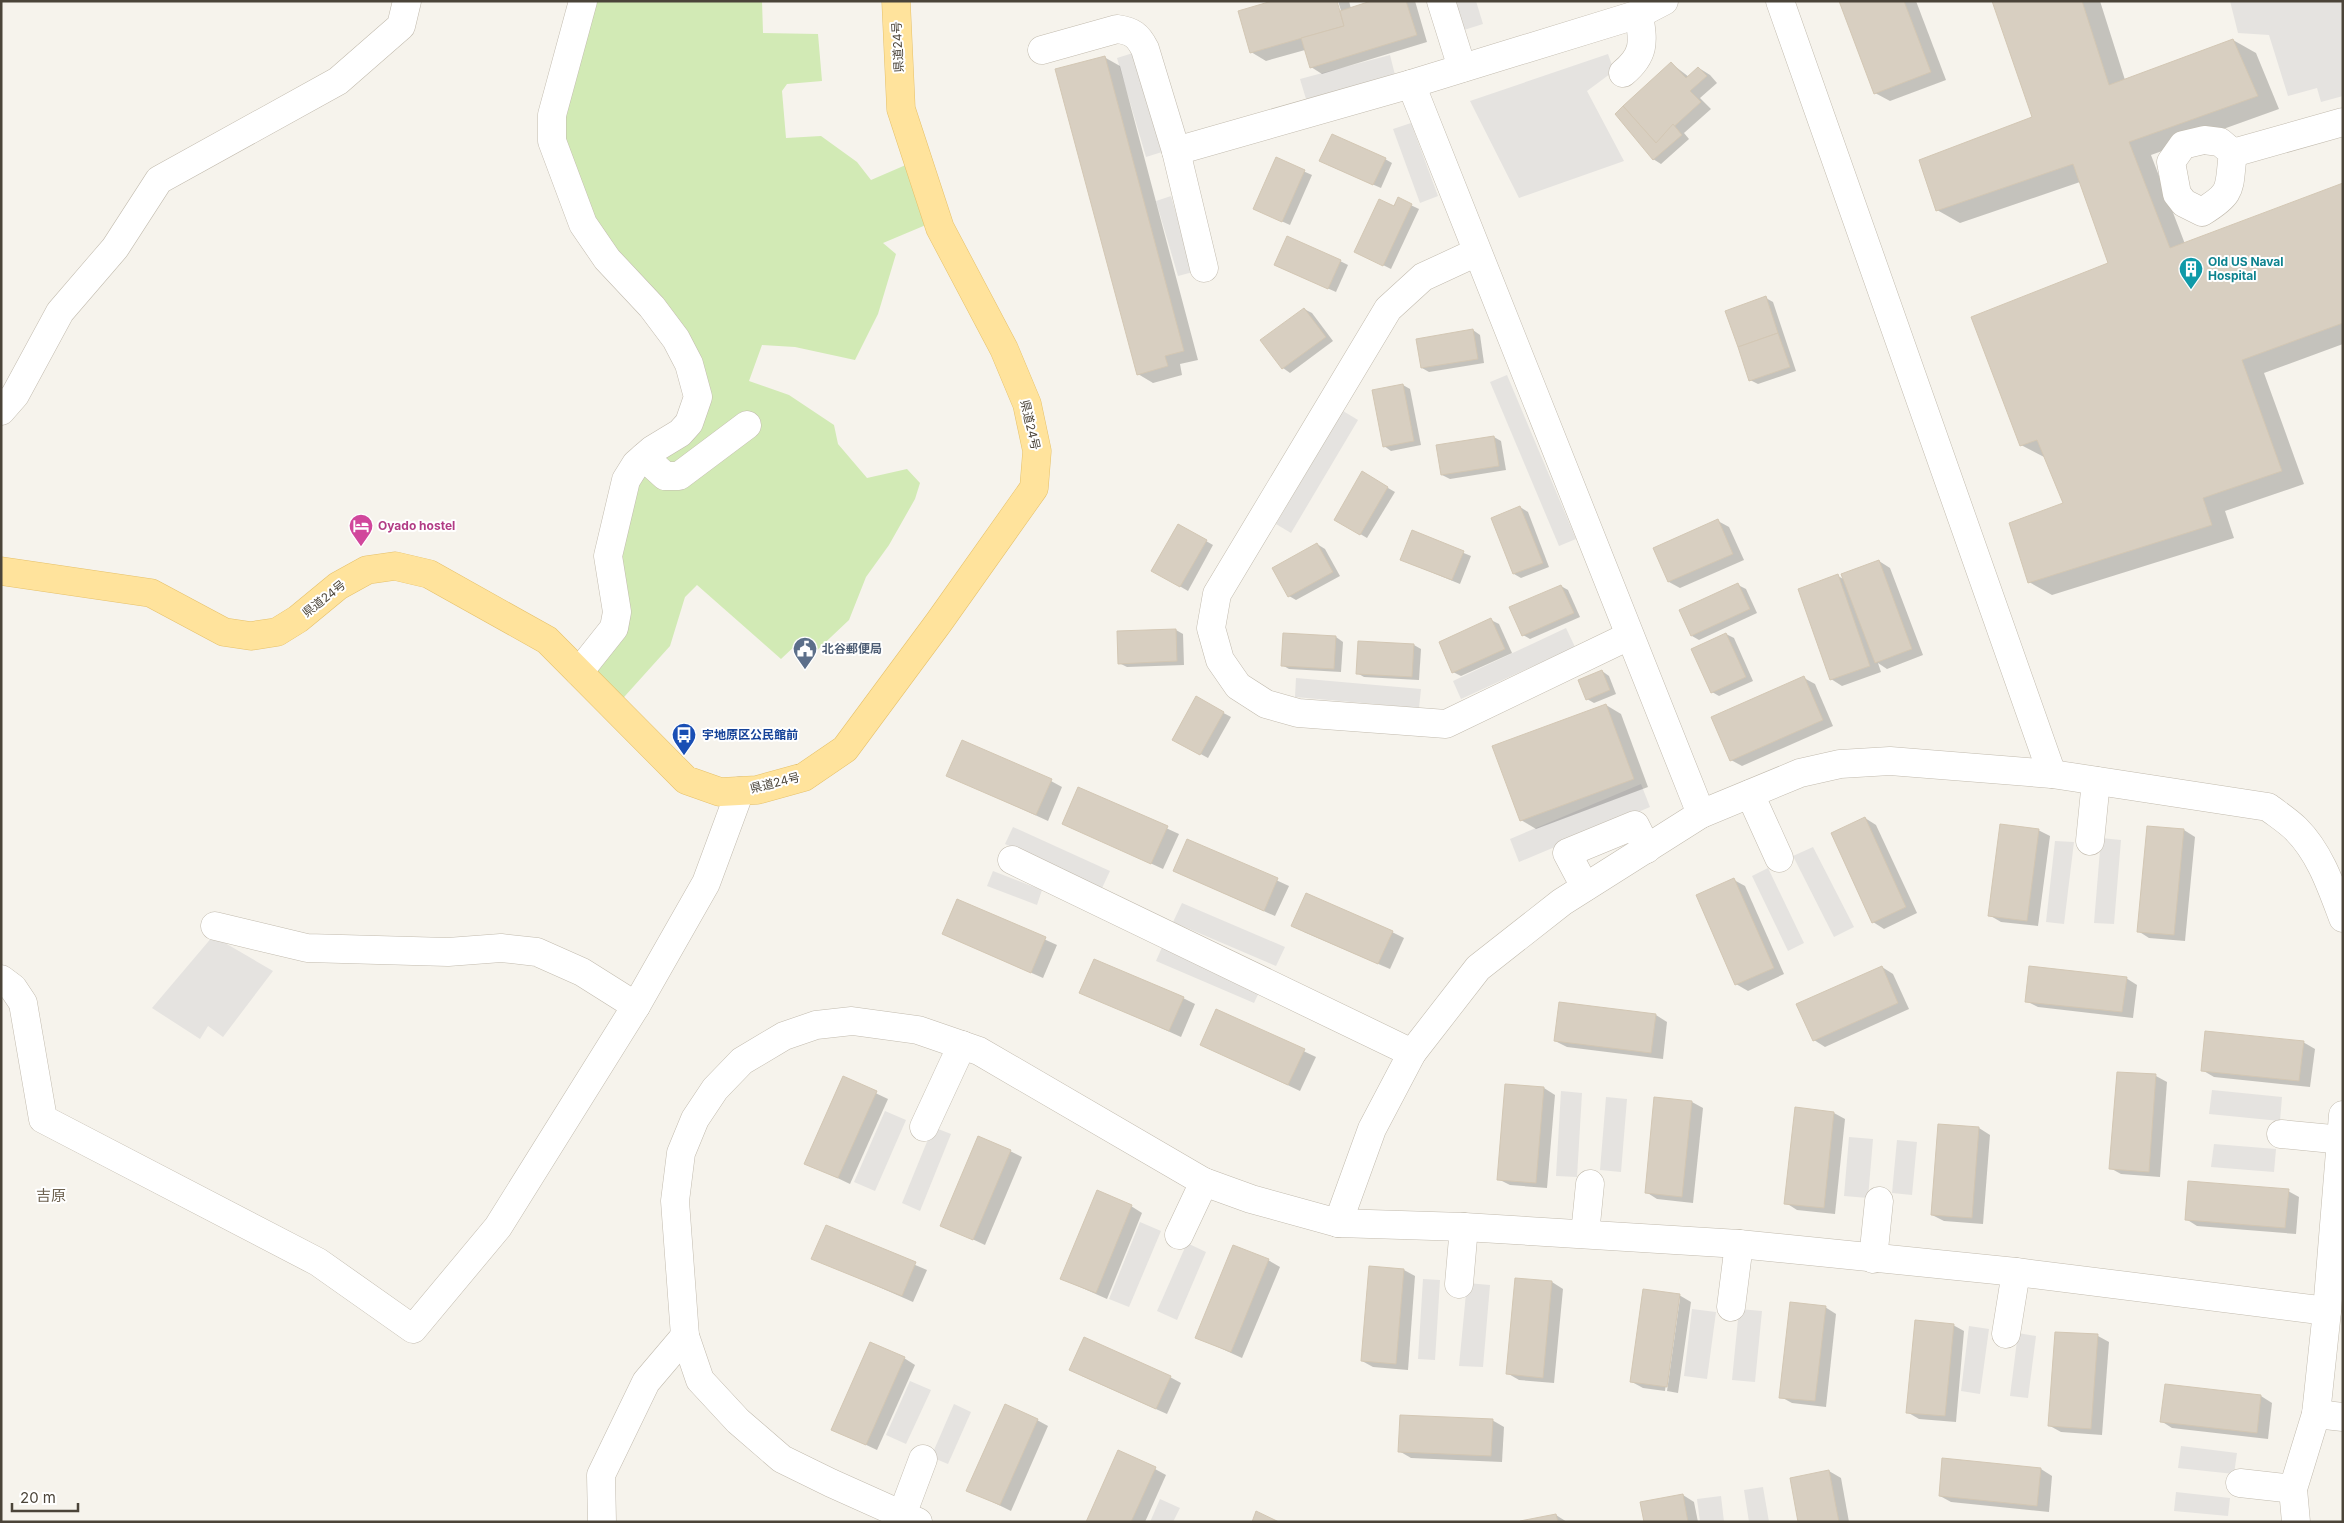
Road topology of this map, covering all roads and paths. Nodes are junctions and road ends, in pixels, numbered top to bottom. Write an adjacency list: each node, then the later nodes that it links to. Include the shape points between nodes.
1 (407, 1): 17 (street, via 400,26 338,81 159,180 115,248 60,312 15,395)
2 (583, 1): 19 (street, via 552,114 552,141 583,224 607,260 652,307 676,339 689,364 698,397 689,423 680,433)
3 (896, 1): 25 (main road, 県道24号, via 902,109 940,228 1004,349 1027,404 1037,452 1034,488 845,749 804,777 757,790)
4 (1441, 1): 9 (street)
5 (1664, 1): 7 (street)
6 (1780, 1): 23 (street)
7 (1639, 14): 9 (street); 10 (street, via 1643,38 1641,52 1632,66)
8 (1042, 50): 13 (street, via 1117,29 1138,36 1145,48)
9 (1462, 68): 11 (street)
10 (1622, 73)
11 (1411, 84): 13 (street); 15 (street)
12 (2343, 122): 14 (street)
13 (1176, 151): 16 (street)
14 (2233, 153)
15 (1478, 252): 21 (street); 21 (street, via 1423,277 1388,309 1216,594 1211,628 1220,660 1238,686 1266,704 1298,713 1446,724)
16 (1204, 268)
17 (1, 411)
18 (747, 424): 19 (street, via 679,476 665,476)
19 (644, 457): 22 (street, via 626,480 608,556 617,612 614,628)
20 (1, 571): 22 (main road, 県道24号, via 151,593 224,632 251,636 277,632 338,586 367,570 396,566 429,574 546,640)
21 (1629, 636): 27 (street)
22 (579, 672): 25 (main road, 県道24号, via 686,780 720,792)
23 (2052, 774): 24 (street); 26 (street, via 1890,760 1840,764 1800,773)
24 (2096, 781): 28 (street); 33 (street, via 2268,807 2296,828 2313,851)
25 (740, 791): 36 (street, via 706,884)
26 (1750, 794): 27 (street); 30 (street)
27 (1701, 814): 29 (street)
28 (2090, 841)
29 (1646, 849): 32 (street); 32 (street, via 1636,825 1567,853)
30 (1779, 858)
31 (1012, 860): 38 (street)
32 (1586, 887): 38 (street, via 1478,968)
33 (2343, 918)
34 (215, 926): 36 (street, via 307,948 448,952 501,948 537,952 582,972)
35 (1, 979): 36 (street, via 13,988 23,1003 44,1119 318,1262 413,1329 498,1226)
36 (636, 1006)
37 (962, 1045): 39 (street); 42 (street, via 979,1051); 56 (street, via 918,1030 852,1021 816,1025 784,1036 742,1061 715,1089 695,1119 681,1154 675,1202)
38 (1412, 1053): 45 (street, via 1372,1129)
39 (924, 1127)
40 (2342, 1131): 41 (street); 54 (street)
41 (2281, 1134)
42 (1204, 1182): 45 (street, via 1251,1199); 48 (street)
43 (1590, 1184): 47 (street)
44 (1879, 1201): 50 (street)
45 (1338, 1223): 46 (street)
46 (1464, 1227): 47 (street); 52 (street)
47 (1585, 1234): 49 (street)
48 (1179, 1235)
49 (1739, 1244): 50 (street); 53 (street)
50 (1873, 1259): 51 (street)
51 (2016, 1272): 54 (street); 55 (street)
52 (1459, 1284)
53 (1731, 1307)
54 (2328, 1311): 57 (street)
55 (2006, 1334)
56 (685, 1336): 62 (street, via 700,1380 738,1421 782,1459); 63 (street, via 646,1382 601,1475)
57 (2316, 1414): 58 (street); 61 (street)
58 (2343, 1417)
59 (923, 1459): 62 (street)
60 (2240, 1483): 61 (street)
61 (2293, 1489): 64 (street)
62 (910, 1518)
63 (602, 1522)
64 (2296, 1522)

